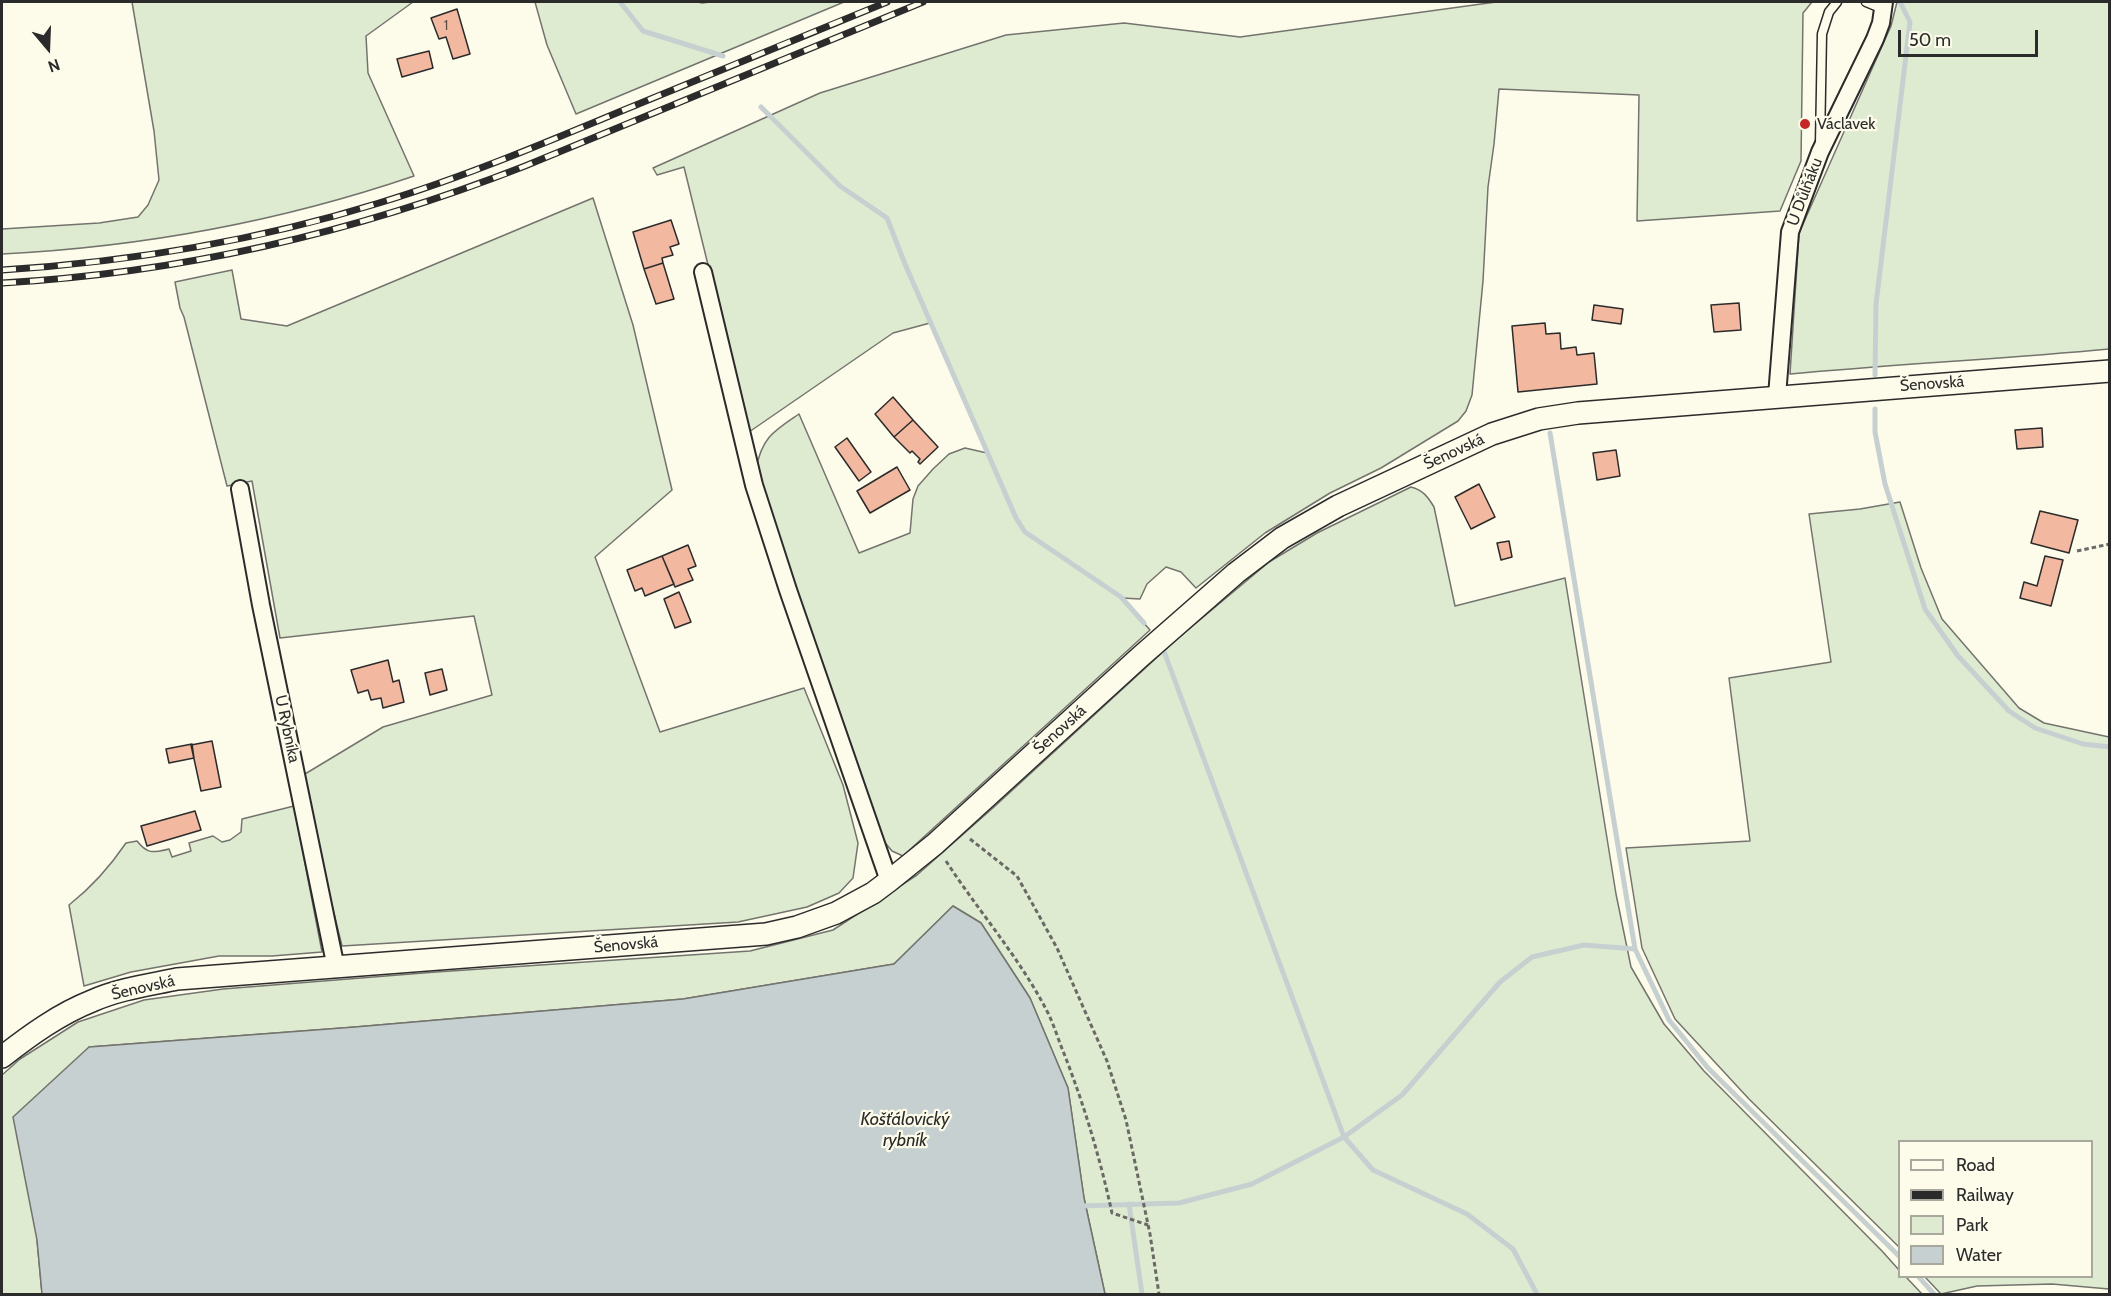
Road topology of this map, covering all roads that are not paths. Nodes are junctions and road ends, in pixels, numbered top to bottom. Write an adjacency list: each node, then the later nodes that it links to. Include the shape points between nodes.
1 (1837, 2): 4 (lane, via 1822,34)
2 (1866, 2): 3 (lane)
3 (1883, 5): 4 (street, U Důlňáku, via 1875,39)
4 (1820, 152): 7 (street, U Důlňáku, via 1790,232)
5 (703, 272): 9 (street, via 754,485)
6 (2109, 370): 7 (street, Šenovská)
7 (1777, 396): 9 (street, Šenovská, via 1539,419 1492,434 1338,506 1282,538 1236,573)
8 (240, 489): 10 (street, U Rybníka)
9 (889, 881): 10 (street, Šenovská, via 836,913 766,934)
10 (336, 968): 11 (street, Šenovská, via 177,980 132,988 93,1000 63,1015)
11 (2, 1057)

